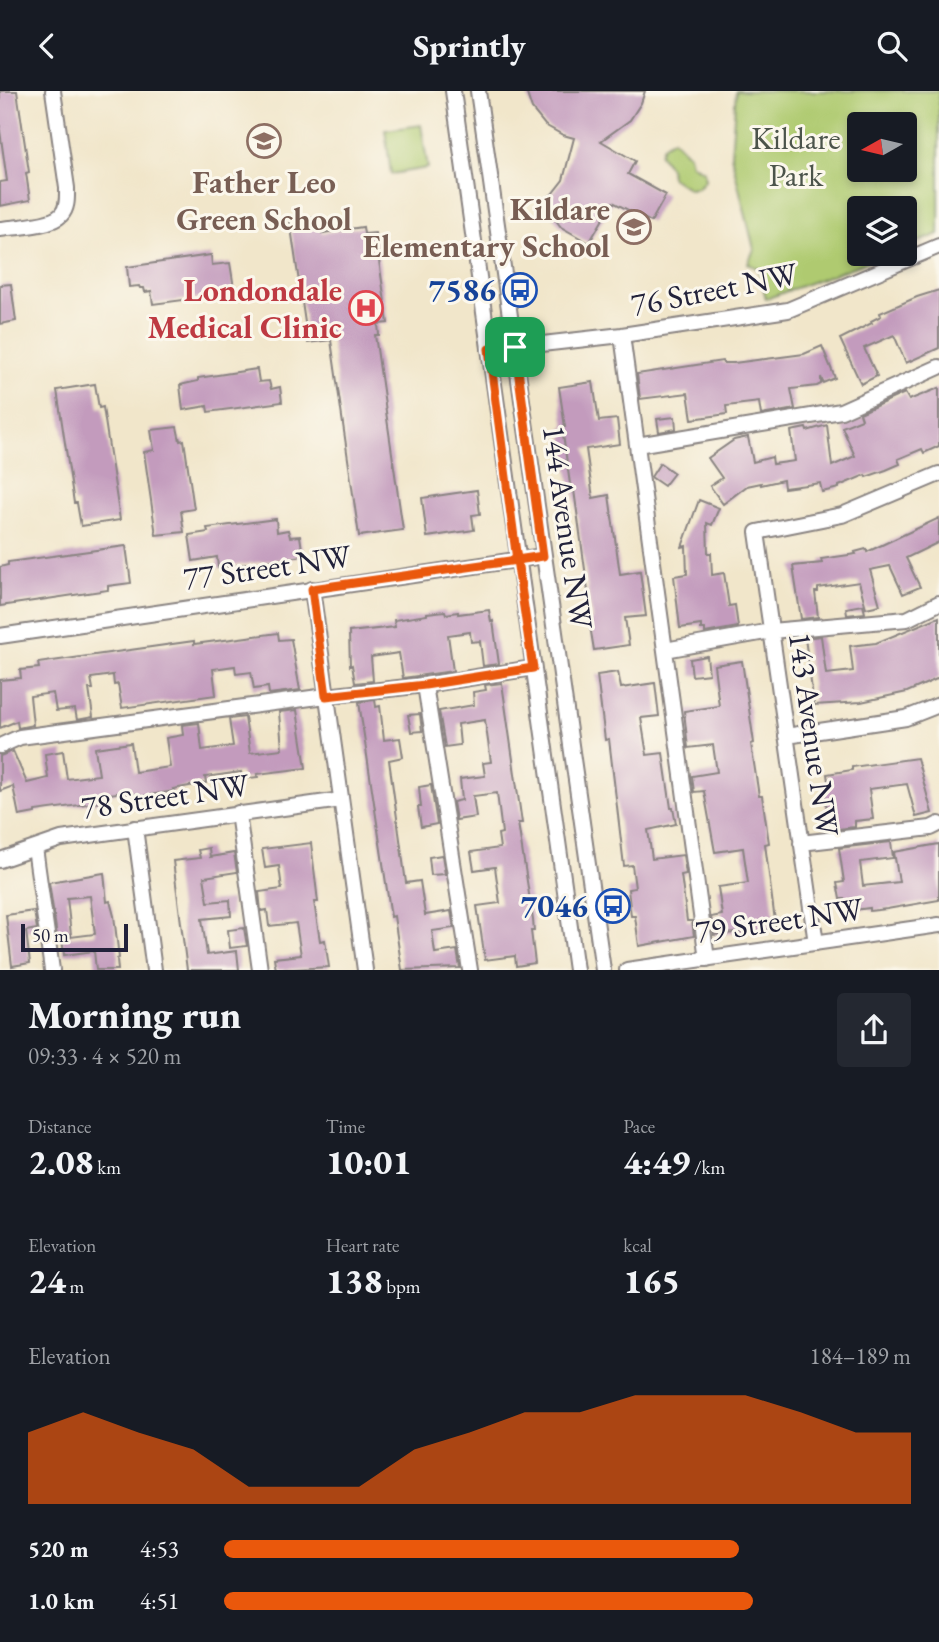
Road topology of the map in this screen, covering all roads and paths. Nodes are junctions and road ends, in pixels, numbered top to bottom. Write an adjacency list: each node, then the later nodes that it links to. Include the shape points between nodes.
1 (53, 91): 4 (street, via 67,202 62,215 53,221)
2 (453, 91): 8 (street, 144 Avenue NW)
3 (478, 91): 7 (street, 144 Avenue NW)
4 (0, 229)
5 (939, 246): 6 (street, 76 Street NW, via 788,310)
6 (622, 335): 7 (street, 76 Street NW); 10 (street)
7 (515, 347): 8 (street, 76 Street NW); 12 (street, 144 Avenue NW)
8 (489, 349): 13 (street, 144 Avenue NW)
9 (939, 367): 10 (street, via 841,411)
10 (637, 445): 18 (street)
11 (939, 474): 16 (street, 143 Avenue NW, via 842,515 757,533)
12 (543, 556): 13 (street, 77 Street NW); 41 (street, 144 Avenue NW)
13 (517, 560): 14 (street, 77 Street NW); 19 (street, 144 Avenue NW)
14 (312, 589): 17 (street, 77 Street NW); 21 (street)
15 (939, 603): 16 (street, via 907,619)
16 (771, 631): 18 (street); 23 (street, 143 Avenue NW)
17 (0, 636)
18 (665, 650): 34 (street)
19 (533, 668): 20 (street); 40 (street, 144 Avenue NW)
20 (425, 685): 21 (street); 39 (street)
21 (326, 696): 24 (street, via 20,737); 25 (street)
22 (939, 705): 23 (street, via 906,719)
23 (786, 736): 29 (street, 143 Avenue NW)
24 (0, 746)
25 (341, 800): 26 (street, 78 Street NW); 38 (street)
26 (238, 813): 28 (street, 78 Street NW); 37 (street)
27 (939, 824): 29 (street)
28 (135, 828): 30 (street, 78 Street NW, via 61,839); 36 (street)
29 (801, 843): 33 (street, 143 Avenue NW)
30 (35, 848): 31 (street, 78 Street NW); 35 (street)
31 (0, 860)
32 (939, 925): 33 (street, 79 Street NW)
33 (816, 943): 34 (street, 79 Street NW)
34 (707, 958): 42 (street, 79 Street NW)
35 (52, 970)
36 (155, 970)
37 (260, 970)
38 (365, 970)
39 (470, 970)
40 (576, 970)
41 (603, 970)
42 (628, 970)

